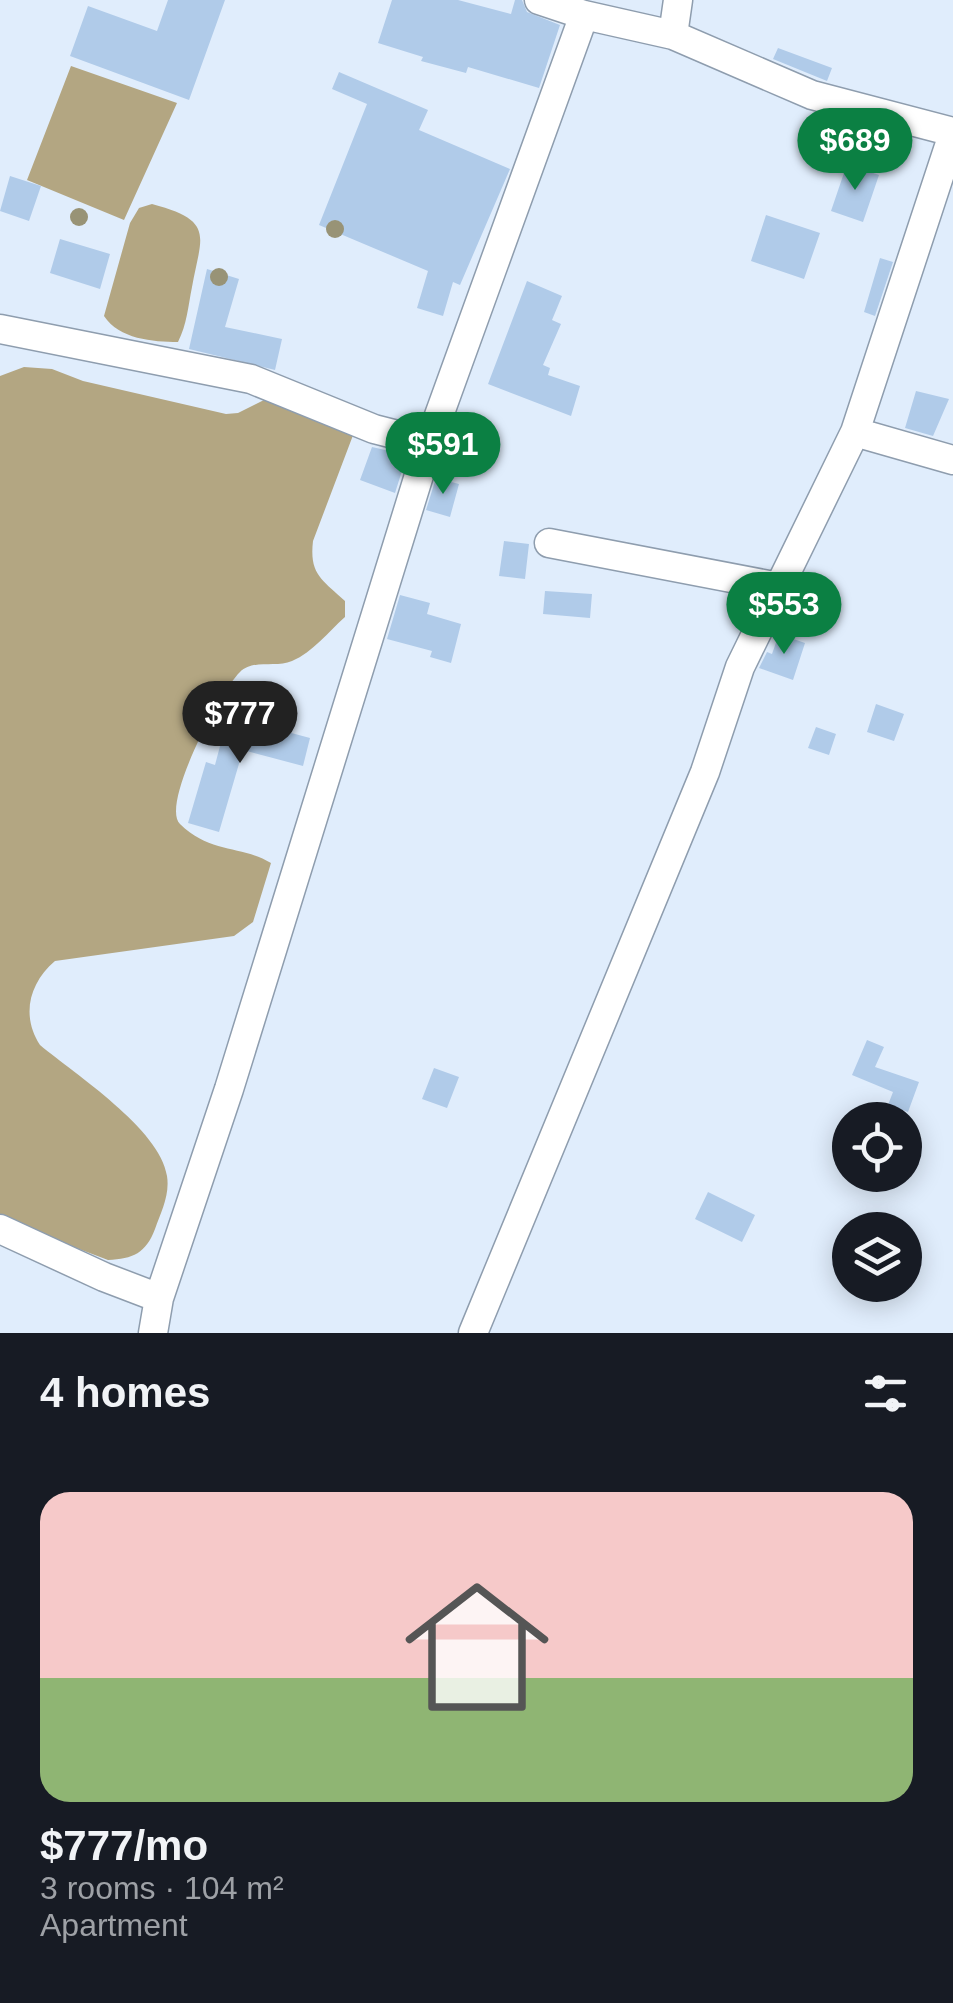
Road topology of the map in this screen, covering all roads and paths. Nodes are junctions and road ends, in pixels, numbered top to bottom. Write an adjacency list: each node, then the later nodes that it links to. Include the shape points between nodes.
1 (540, 0): 3 (street)
2 (678, 0): 4 (street)
3 (584, 15): 4 (street); 8 (street)
4 (674, 34): 5 (street, via 812,95)
5 (953, 133): 7 (street)
6 (0, 329): 8 (street, via 251,378 374,429)
7 (855, 432): 9 (street); 11 (street)
8 (429, 444): 13 (street)
9 (953, 460)
10 (549, 543): 11 (street)
11 (779, 587): 15 (street, via 740,667 705,772)
12 (0, 1229): 13 (street)
13 (159, 1298): 14 (street)
14 (153, 1333)
15 (472, 1333)

